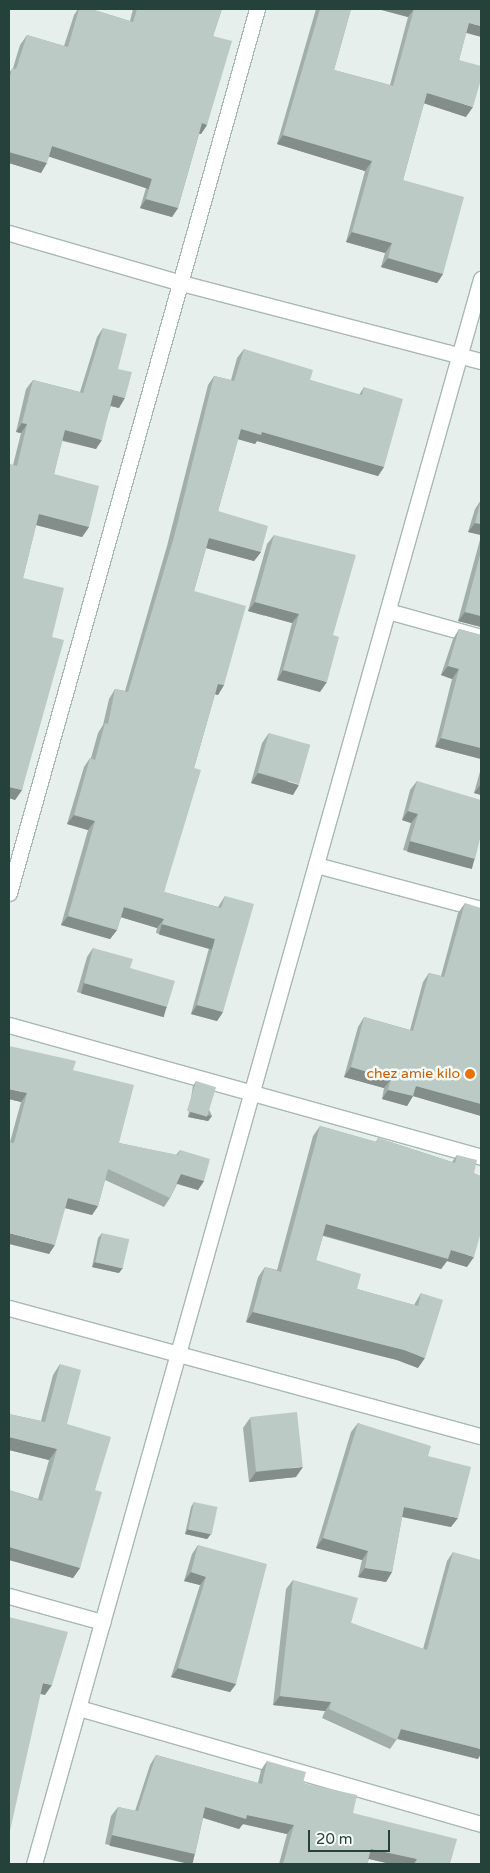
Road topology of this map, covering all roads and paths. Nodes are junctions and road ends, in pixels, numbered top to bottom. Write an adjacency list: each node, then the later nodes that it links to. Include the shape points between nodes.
1 (257, 9): 4 (street)
2 (9, 232): 4 (street)
3 (481, 279): 5 (street)
4 (181, 283): 5 (street); 10 (street)
5 (460, 355): 6 (street); 7 (street)
6 (481, 361)
7 (388, 611): 8 (street); 9 (street)
8 (481, 636)
9 (316, 865): 11 (street); 13 (street)
10 (9, 893)
11 (481, 909)
12 (9, 1025): 13 (street)
13 (252, 1093): 14 (street); 16 (street)
14 (481, 1157)
15 (9, 1308): 16 (street)
16 (178, 1354): 17 (street); 19 (street)
17 (481, 1436)
18 (9, 1596): 19 (street)
19 (102, 1622): 20 (street)
20 (78, 1708): 21 (street); 22 (street)
21 (481, 1824)
22 (34, 1864)

